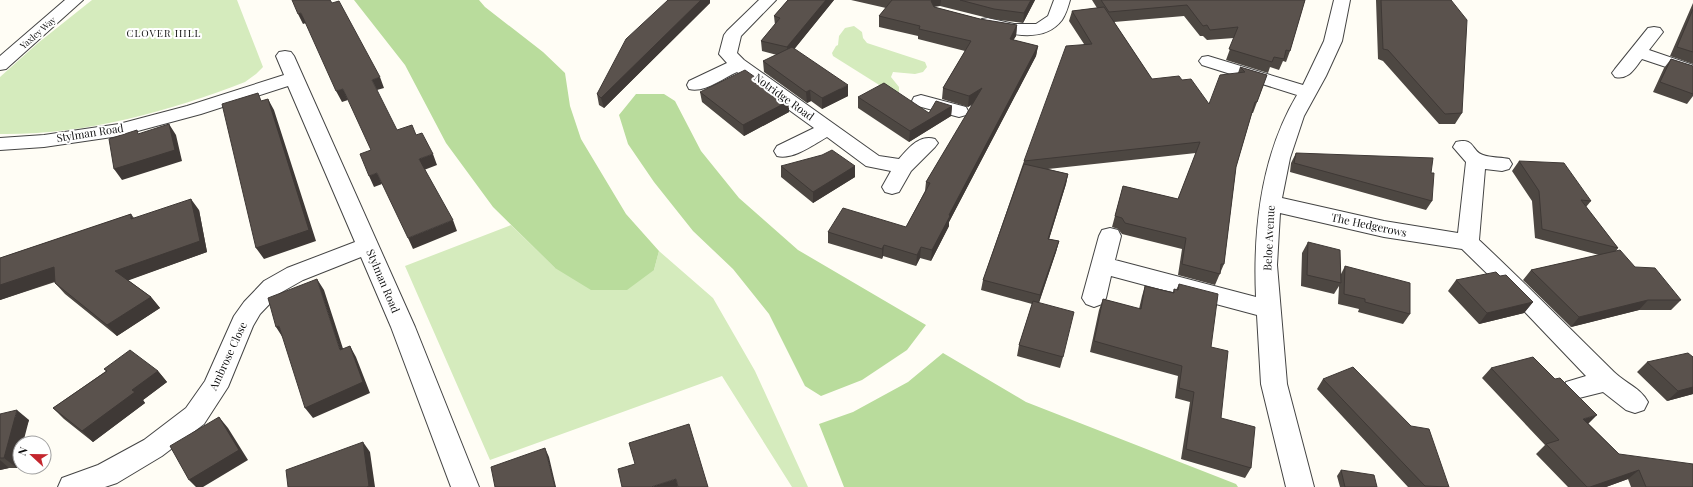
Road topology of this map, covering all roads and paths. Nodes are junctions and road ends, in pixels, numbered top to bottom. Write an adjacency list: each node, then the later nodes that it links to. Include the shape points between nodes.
1 (75, 0): 9 (street, Yaxley Way)
2 (768, 0): 11 (street, Notridge Road, via 733,34 728,54)
3 (1062, 0): 5 (street, via 1056,17 1046,26 1030,30)
4 (1342, 0): 16 (street, Beloe Avenue, via 1332,41)
5 (972, 20)
6 (1654, 32): 7 (street)
7 (1638, 52): 12 (street); 13 (street)
8 (285, 56): 14 (street, Stylman Road)
9 (2, 61)
10 (1208, 61): 16 (street)
11 (738, 64): 15 (street); 19 (street, Notridge Road)
12 (1693, 71)
13 (1621, 73)
14 (294, 78): 20 (street, Stylman Road, via 194,110 119,130 44,141); 27 (street, Stylman Road)
15 (696, 86)
16 (1308, 93): 24 (street, Beloe Avenue, via 1294,116 1280,158)
17 (921, 101): 18 (street)
18 (959, 111)
19 (828, 129): 21 (street); 23 (street, Notridge Road, via 873,161 915,155)
20 (0, 144)
21 (784, 151)
22 (1502, 164): 26 (street, via 1469,154)
23 (892, 187)
24 (1270, 203): 26 (street, The Hedgerows, via 1384,229); 30 (street, Beloe Avenue, via 1266,265)
25 (1110, 236): 28 (street)
26 (1468, 242): 31 (street)
27 (368, 245): 34 (street, Ambrose Close, via 295,274 272,287 242,323 215,387 195,416 152,448 107,474); 35 (street, Stylman Road)
28 (1103, 265): 29 (street); 30 (street)
29 (1094, 298)
30 (1268, 309): 36 (street, Beloe Avenue, via 1274,384)
31 (1607, 381): 32 (street); 33 (street)
32 (1575, 389)
33 (1635, 402)
34 (72, 487)
35 (465, 487)
36 (1300, 487)

